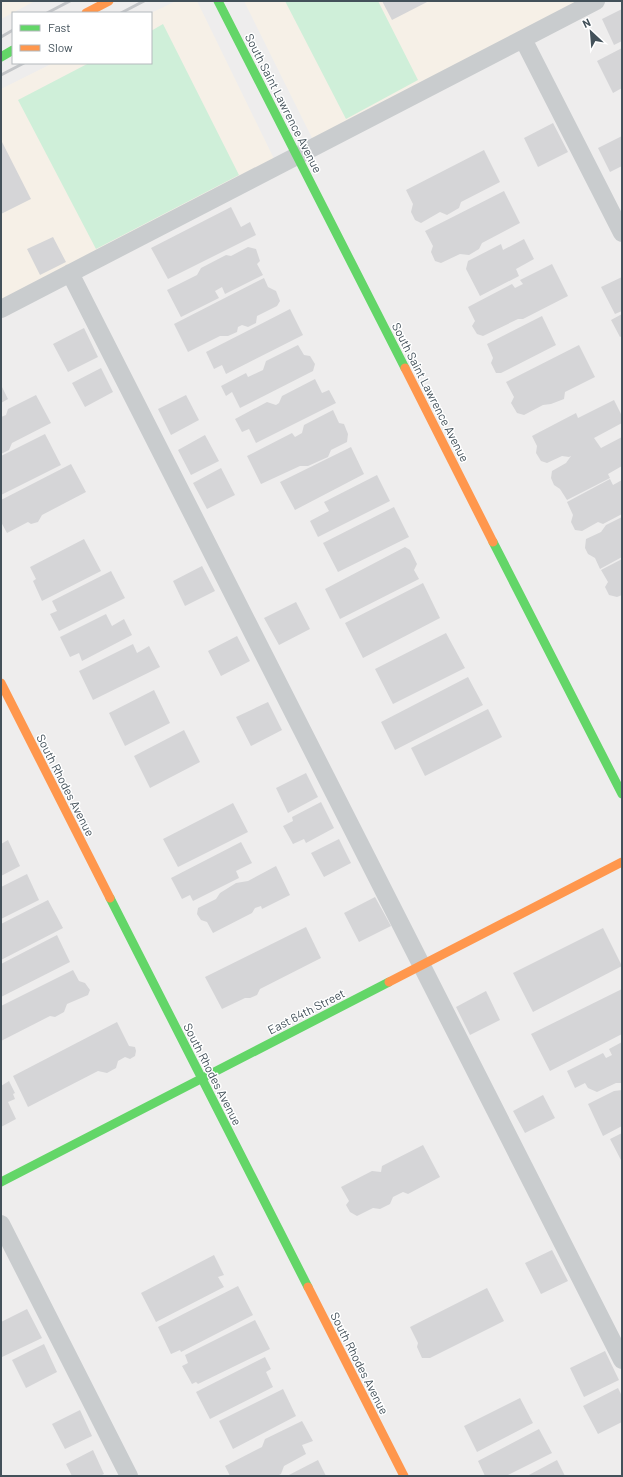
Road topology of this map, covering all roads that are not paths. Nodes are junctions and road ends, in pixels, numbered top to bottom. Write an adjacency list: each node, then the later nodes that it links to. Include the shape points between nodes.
1 (109, 1): 4 (street)
2 (218, 1): 8 (street, South Saint Lawrence Avenue)
3 (596, 1): 5 (lane)
4 (88, 12)
5 (523, 39): 8 (lane); 9 (lane)
6 (12, 51): 7 (street)
7 (1, 57)
8 (297, 156): 10 (lane); 13 (street, South Saint Lawrence Avenue)
9 (622, 233)
10 (70, 273): 11 (lane); 15 (lane)
11 (1, 309)
12 (1, 683): 16 (street, South Rhodes Avenue)
13 (622, 794)
14 (622, 862): 15 (street, East 64th Street)
15 (421, 965): 16 (street, East 64th Street); 19 (lane)
16 (202, 1078): 17 (street, East 64th Street); 21 (street, South Rhodes Avenue)
17 (1, 1182)
18 (1, 1224): 20 (lane)
19 (622, 1360)
20 (129, 1476)
21 (404, 1476)

